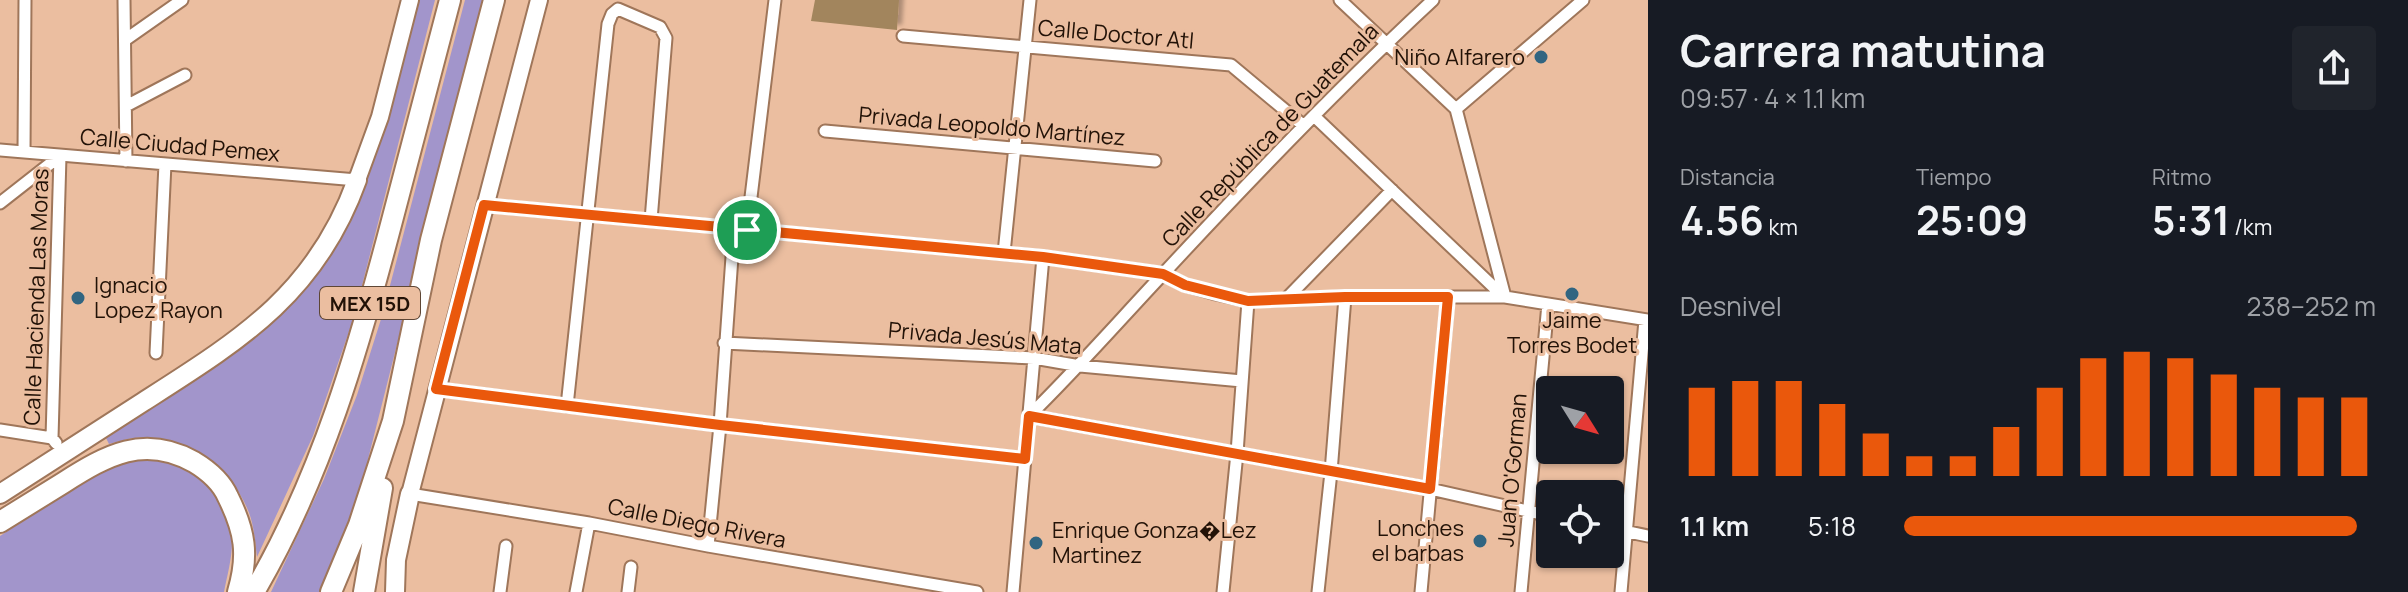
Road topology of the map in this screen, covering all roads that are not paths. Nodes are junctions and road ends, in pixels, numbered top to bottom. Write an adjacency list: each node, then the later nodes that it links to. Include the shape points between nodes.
1 (25, 0): 27 (street, Calle Hacienda Las Moras)
2 (124, 0): 15 (street)
3 (182, 0): 15 (street)
4 (410, 0): 32 (main road, via 380,117)
5 (494, 0): 19 (highway, MEX 15D)
6 (502, 0): 19 (highway)
7 (539, 0): 35 (main road)
8 (775, 0): 39 (street)
9 (1030, 0): 17 (street)
10 (1340, 0): 16 (street)
11 (1433, 0): 16 (street, Calle República de Guatemala)
12 (1583, 0): 21 (street)
13 (448, 3): 78 (highway, MEX 15D, via 340,401 307,486)
14 (903, 36): 17 (street, Calle Doctor Atl)
15 (125, 40): 20 (street)
16 (1386, 44): 21 (street); 22 (street, Calle República de Guatemala)
17 (1025, 47): 23 (street, Calle Doctor Atl, via 1231,65); 25 (street)
18 (185, 75): 20 (street)
19 (472, 81): 58 (highway, MEX 15D)
20 (126, 106): 29 (street)
21 (1456, 109): 45 (street)
22 (1314, 116): 23 (street, Calle República de Guatemala); 33 (street)
23 (1304, 126): 42 (street, Calle República de Guatemala)
24 (825, 131): 25 (street, Privada Leopoldo Martínez)
25 (1015, 148): 30 (street, Privada Leopoldo Martínez); 40 (street)
26 (0, 150): 27 (street, Calle Ciudad Pemex)
27 (24, 152): 28 (street, Calle Ciudad Pemex)
28 (60, 156): 29 (street, Calle Ciudad Pemex); 34 (street); 61 (street, Calle Hacienda Las Moras)
29 (126, 161): 31 (street, Calle Ciudad Pemex)
30 (1155, 161)
31 (165, 164): 32 (street, Calle Ciudad Pemex); 51 (street)
32 (357, 180): 61 (main road, via 323,250 295,288 257,325 216,355)
33 (1392, 190): 45 (street); 46 (street)
34 (0, 203)
35 (484, 205): 36 (street); 55 (main road)
36 (587, 215): 37 (street); 37 (street, via 608,24 621,9 660,27 666,38); 56 (street)
37 (651, 220): 38 (street)
38 (734, 229): 39 (street); 50 (street)
39 (747, 230): 40 (street)
40 (1004, 253): 41 (street)
41 (1043, 257): 42 (street); 52 (street)
42 (1163, 274): 47 (street); 53 (street, Calle República de Guatemala)
43 (1345, 297): 44 (street); 46 (street); 64 (street)
44 (1448, 297): 45 (street); 65 (street)
45 (1505, 297): 48 (street)
46 (1286, 299): 47 (street)
47 (1248, 301): 54 (street)
48 (1548, 304): 49 (street); 68 (street, Juan O'Gorman)
49 (1647, 320): 72 (street)
50 (724, 343): 52 (street, Privada Jesús Mata); 59 (street)
51 (156, 353)
52 (1034, 358): 53 (street, Privada Jesús Mata); 57 (street)
53 (1080, 366): 54 (street, Privada Jesús Mata); 57 (street, Calle República de Guatemala)
54 (1242, 381): 62 (street)
55 (436, 389): 56 (street); 67 (main road)
56 (567, 406): 59 (street)
57 (1029, 416): 62 (street); 63 (street)
58 (393, 421): 79 (highway, MEX 15D); 80 (highway)
59 (720, 425): 63 (street); 75 (street)
60 (0, 430): 61 (street)
61 (58, 446): 66 (main road)
62 (1237, 453): 64 (street); 87 (street)
63 (1025, 459): 86 (street)
64 (1331, 472): 65 (street); 88 (street)
65 (1430, 489): 68 (street); 89 (street)
66 (0, 494)
67 (410, 494): 71 (street, Calle Diego Rivera); 81 (main road)
68 (1529, 511): 69 (street); 90 (street, Juan O'Gorman)
69 (1536, 513)
70 (0, 522): 77 (highway, via 103,458 155,448 180,454 209,472 238,516 245,555)
71 (589, 523): 75 (street, Calle Diego Rivera); 83 (street)
72 (1625, 531): 73 (street); 91 (street)
73 (1648, 536)
74 (506, 546): 82 (street)
75 (708, 546): 85 (street, Calle Diego Rivera)
76 (631, 567): 84 (street)
77 (238, 592)
78 (254, 592)
79 (331, 592)
80 (364, 592)
81 (395, 592)
82 (500, 592)
83 (576, 592)
84 (628, 592)
85 (977, 592)
86 (1013, 592)
87 (1223, 592)
88 (1318, 592)
89 (1421, 592)
90 (1521, 592)
91 (1621, 592)

